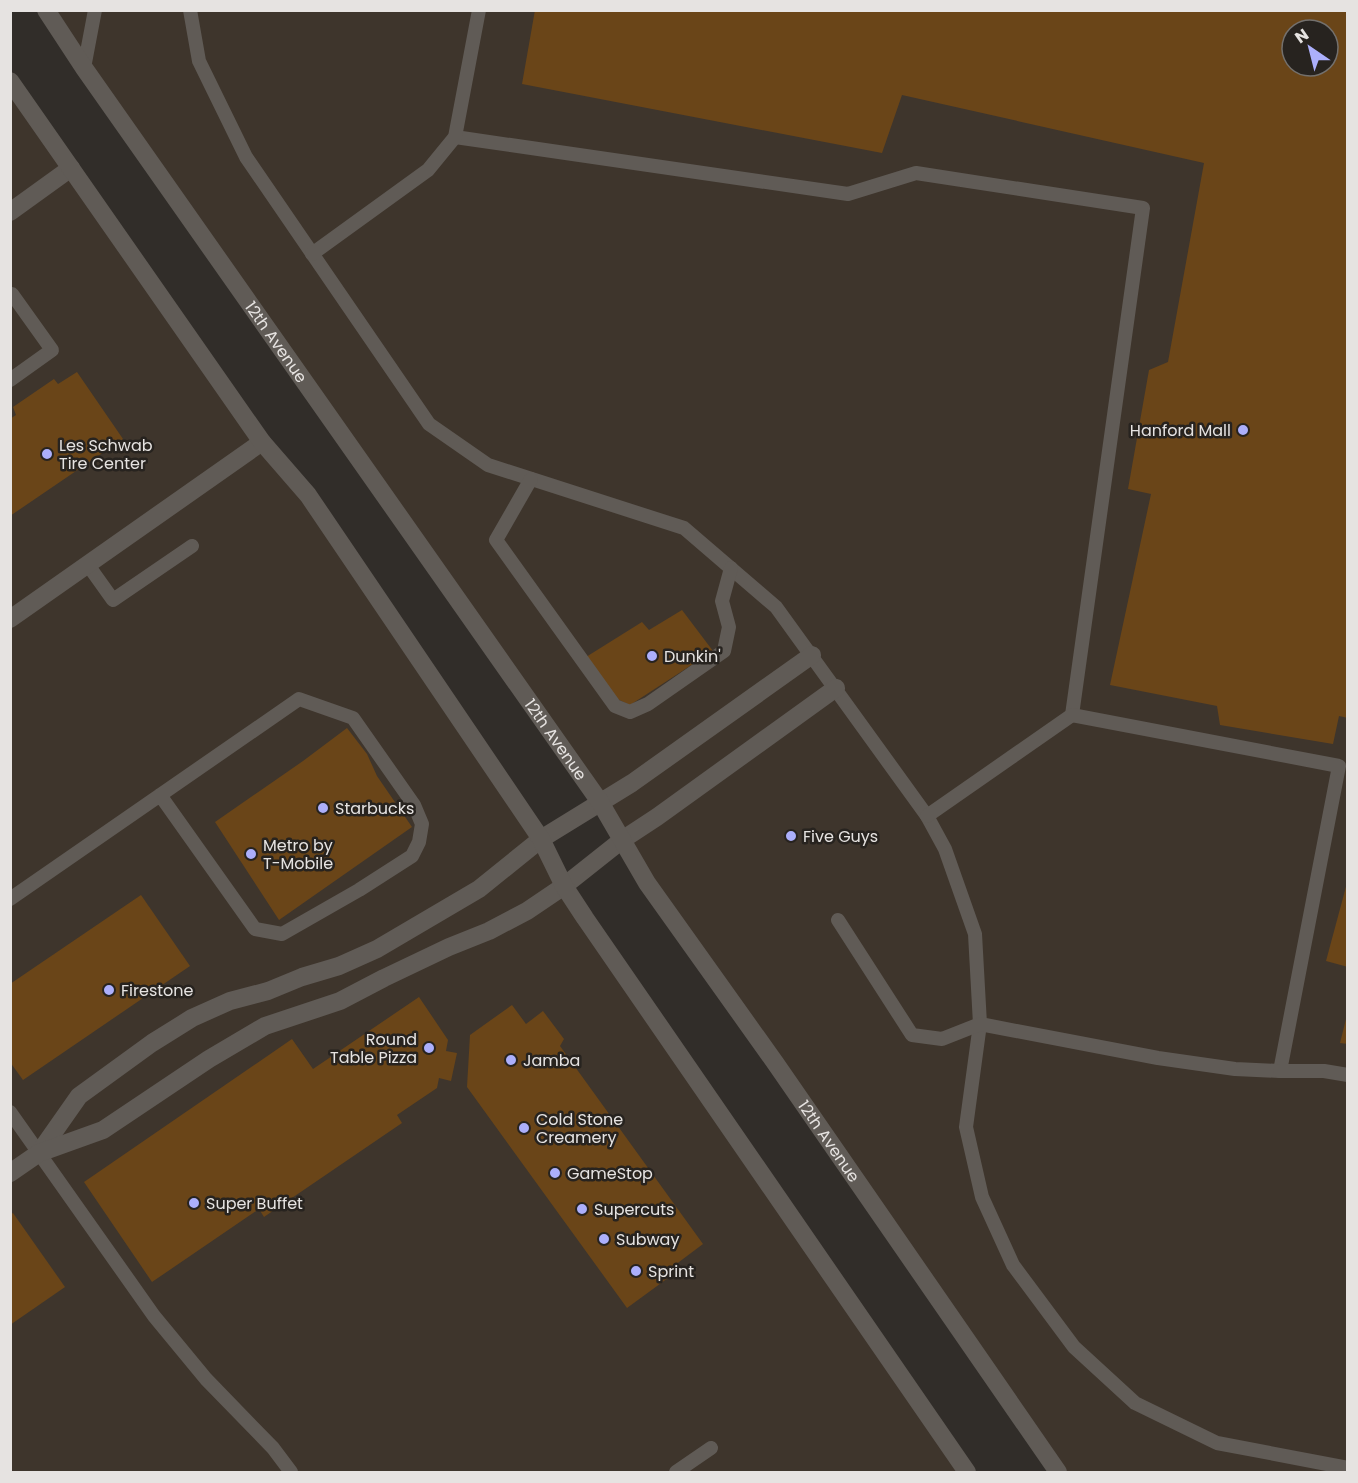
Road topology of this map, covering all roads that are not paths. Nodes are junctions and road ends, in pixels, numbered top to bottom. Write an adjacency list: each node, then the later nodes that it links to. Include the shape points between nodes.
1 (46, 10): 5 (main road, 12th Avenue)
2 (95, 10): 5 (lane)
3 (190, 10): 10 (lane, via 199,61 246,157)
4 (479, 10): 7 (lane)
5 (84, 68): 23 (main road, 12th Avenue)
6 (10, 81): 8 (main road)
7 (455, 137): 10 (lane, via 428,170); 21 (lane, via 848,194 916,174 1143,208)
8 (71, 168): 9 (main road); 13 (main road)
9 (10, 212)
10 (312, 254): 14 (lane, via 429,424 488,465)
11 (10, 294): 12 (lane, via 52,350)
12 (10, 380)
13 (261, 442): 16 (main road); 25 (main road, via 308,495)
14 (531, 479): 17 (lane, via 684,528); 17 (lane, via 496,540 615,706 630,712 648,704 724,651 729,627 722,601)
15 (192, 546): 16 (lane, via 113,600)
16 (88, 565): 18 (main road)
17 (731, 568): 19 (lane, via 776,607)
18 (10, 619)
19 (812, 655): 20 (lane); 23 (main road)
20 (836, 688): 24 (lane); 26 (main road)
21 (1072, 715): 24 (lane); 31 (lane, via 1339,766)
22 (160, 795): 22 (lane, via 299,699 353,718 414,805 422,824 419,842 411,856 282,934 255,929); 28 (lane)
23 (600, 802): 25 (main road); 26 (main road, 12th Avenue)
24 (927, 816): 30 (lane, via 945,849 975,934)
25 (541, 839): 27 (main road); 34 (main road, via 479,889 377,949 339,966 230,1001 192,1018 152,1043 79,1096)
26 (622, 840): 27 (main road); 41 (main road, 12th Avenue, via 647,883)
27 (564, 886): 34 (main road, via 489,931 340,1001 265,1026 103,1130); 40 (main road)
28 (10, 899)
29 (838, 920): 30 (lane, via 912,1035 942,1039)
30 (980, 1024): 31 (lane, via 1158,1058); 37 (lane, via 966,1127 982,1197 1013,1265 1074,1347 1135,1403 1217,1443)
31 (1280, 1071): 32 (lane)
32 (1347, 1075)
33 (10, 1112): 34 (lane)
34 (39, 1153): 35 (main road); 38 (lane, via 154,1316)
35 (10, 1173)
36 (711, 1448): 39 (lane)
37 (1347, 1468)
38 (291, 1473)
39 (676, 1473)
40 (968, 1473)
41 (1058, 1473)

